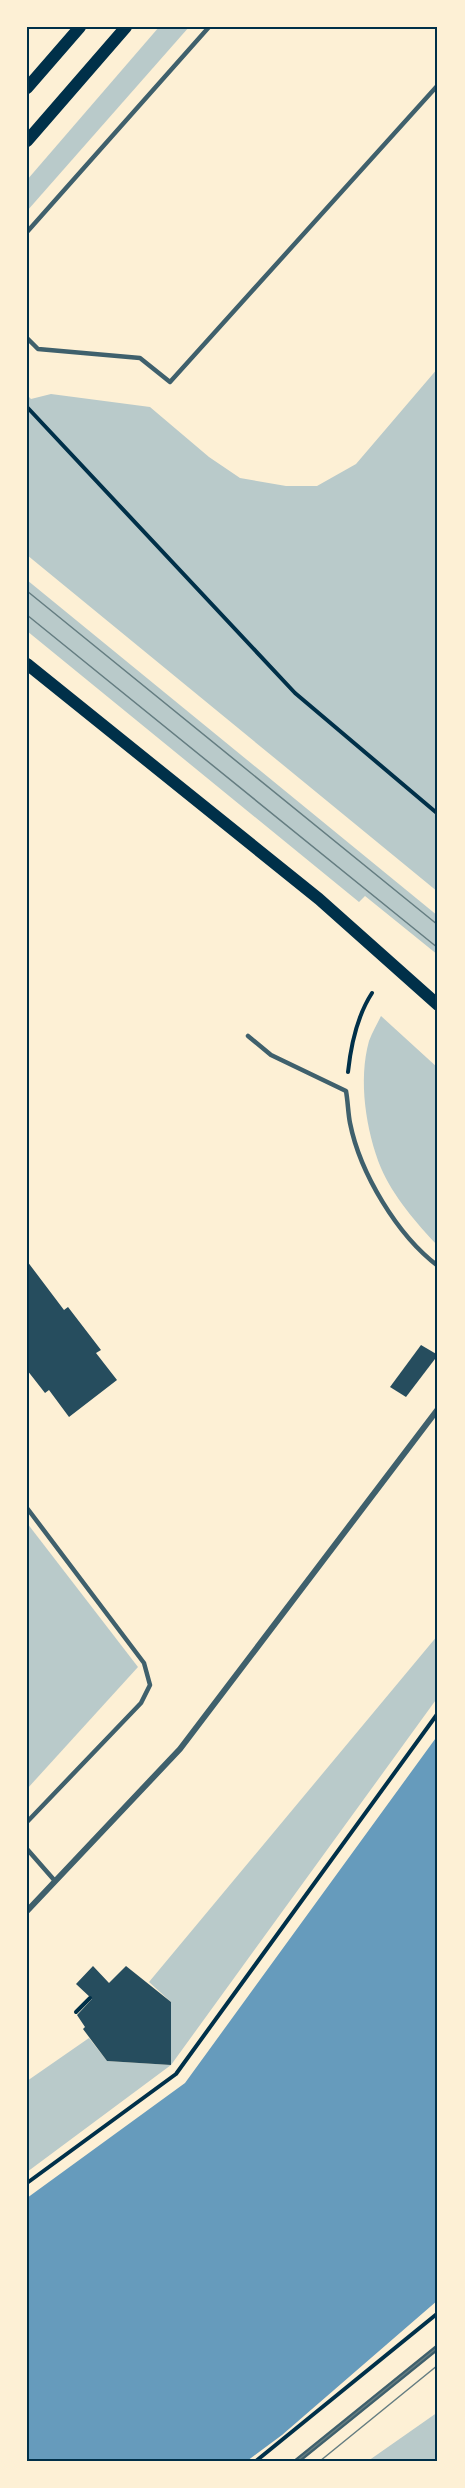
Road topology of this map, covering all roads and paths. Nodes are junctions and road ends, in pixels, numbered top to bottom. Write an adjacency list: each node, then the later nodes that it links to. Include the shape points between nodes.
1 (80, 27): 5 (main road)
2 (126, 27): 6 (main road)
3 (209, 27): 7 (lane)
4 (438, 85): 8 (lane, via 170,382 140,358 38,349)
5 (27, 88)
6 (27, 141)
7 (27, 232)
8 (27, 338)
9 (27, 407): 11 (path, via 295,693)
10 (27, 664): 13 (main road, via 319,899)
11 (438, 814)
12 (372, 993): 15 (path, via 354,1036)
13 (438, 1005)
14 (248, 1036): 15 (lane, via 271,1055)
15 (346, 1091): 16 (lane, via 350,1125 368,1175 396,1226)
16 (438, 1266)
17 (438, 1409): 22 (street, via 180,1749)
18 (27, 1508): 20 (lane, via 144,1663 150,1685 141,1703)
19 (438, 1713): 26 (path, via 176,2074)
20 (27, 1822)
21 (27, 1849): 22 (lane)
22 (55, 1881): 23 (street)
23 (27, 1911)
24 (90, 1998): 25 (path)
25 (76, 2012)
26 (27, 2183)
27 (438, 2313): 29 (path)
28 (438, 2347): 30 (street)
29 (256, 2461)
30 (297, 2461)

